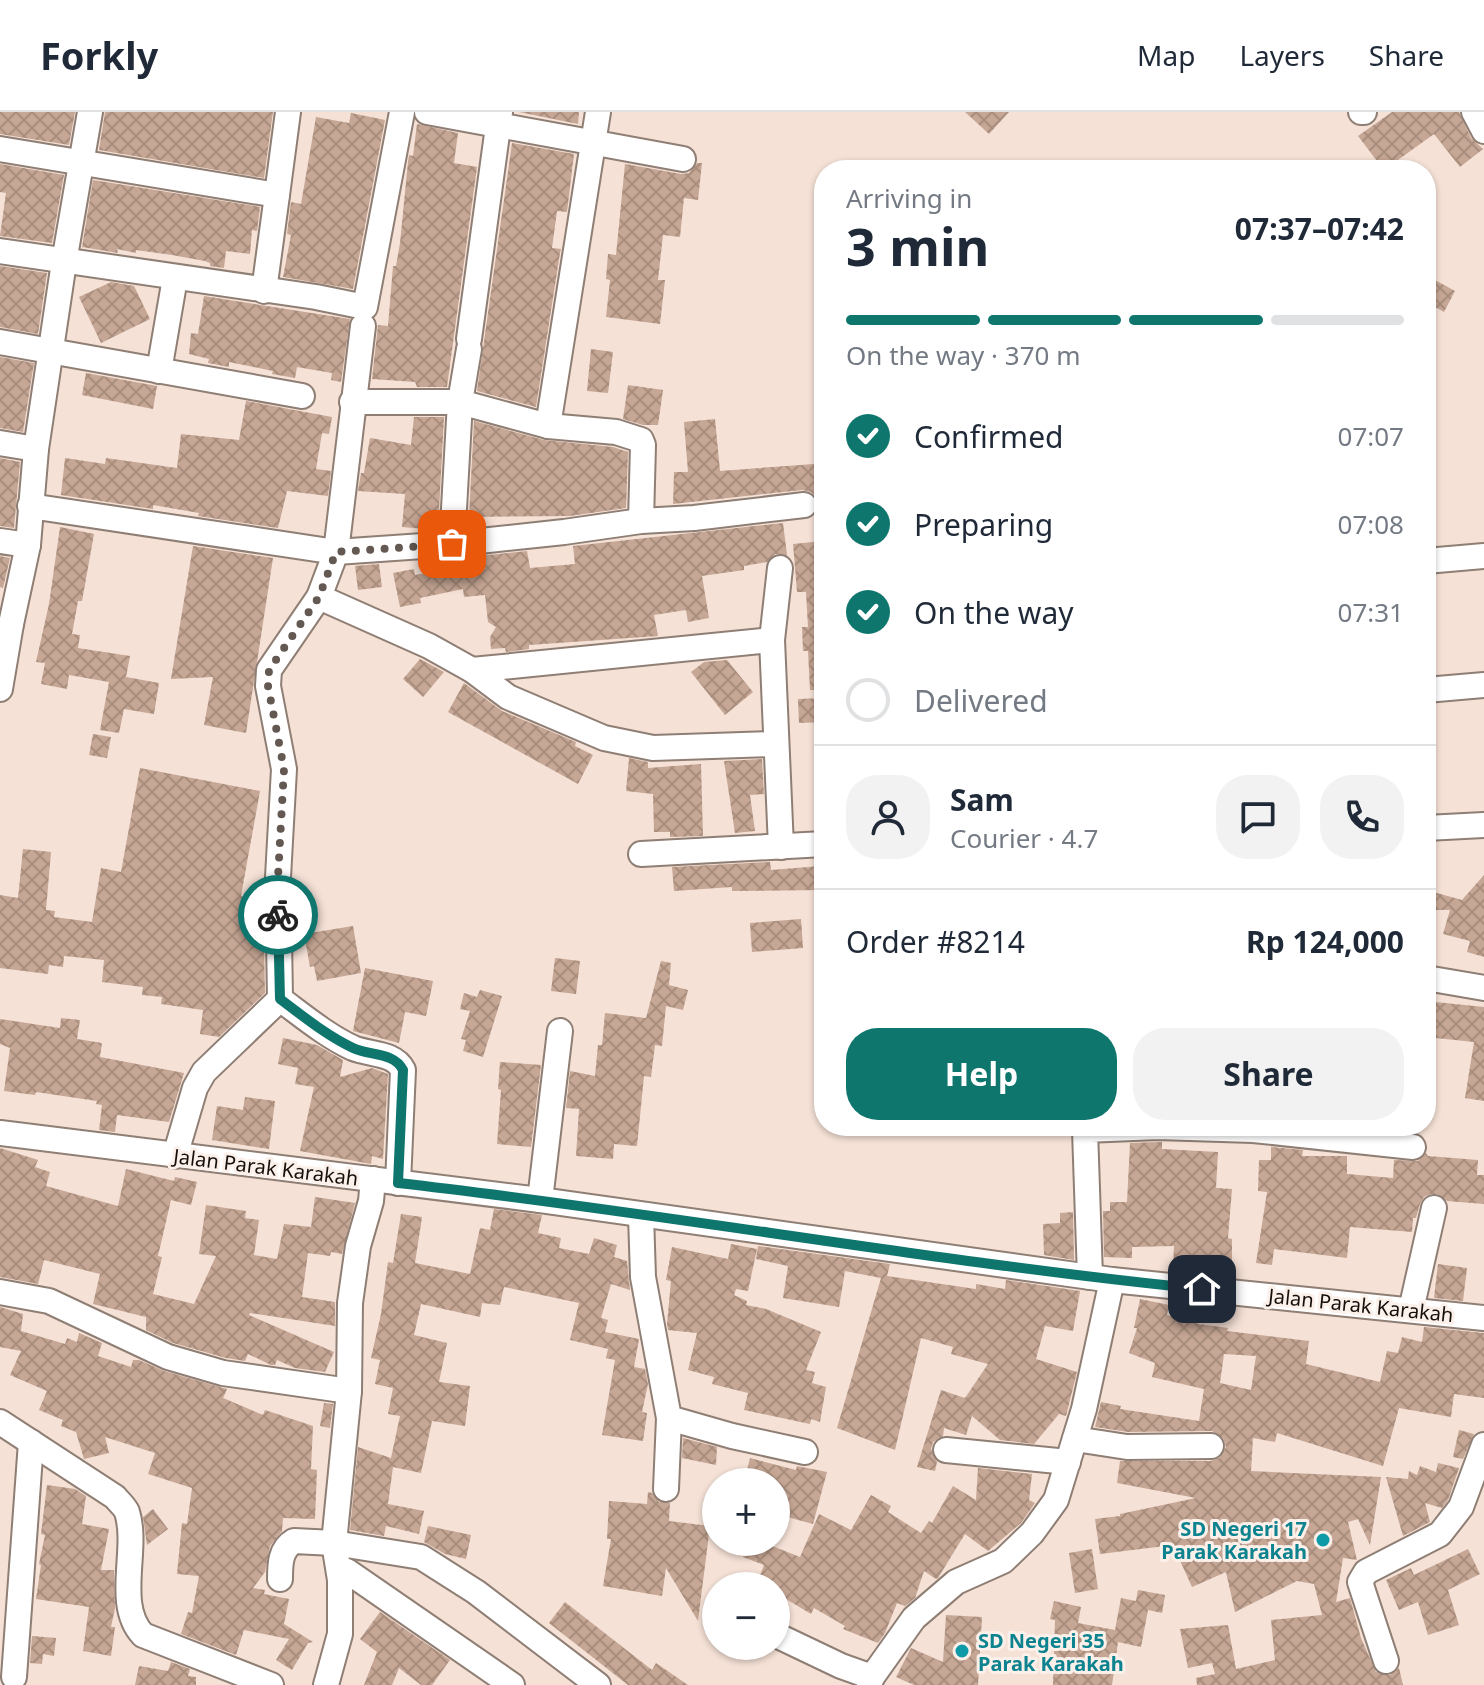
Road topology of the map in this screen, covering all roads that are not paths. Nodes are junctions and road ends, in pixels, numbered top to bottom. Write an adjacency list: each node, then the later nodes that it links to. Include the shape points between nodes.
1 (90, 112): 12 (street)
2 (288, 112): 13 (street)
3 (402, 112): 17 (street, via 365,307)
4 (427, 112): 7 (street)
5 (598, 112): 9 (street)
6 (1474, 112): 8 (street)
7 (499, 118): 9 (street); 24 (street)
8 (1484, 131)
9 (591, 144): 11 (street); 25 (street)
10 (0, 149): 12 (street)
11 (683, 159)
12 (82, 163): 13 (street); 15 (street)
13 (277, 195): 17 (street)
14 (0, 251): 15 (street)
15 (64, 262): 16 (street); 20 (street)
16 (175, 278): 17 (street); 21 (street)
17 (264, 291)
18 (363, 326): 23 (street)
19 (0, 342): 20 (street)
20 (51, 351): 21 (street); 27 (street)
21 (159, 371): 22 (street)
22 (302, 396)
23 (352, 402): 24 (street); 34 (street)
24 (460, 402): 25 (street); 32 (street)
25 (548, 426): 30 (street, via 616,432 641,440)
26 (0, 443): 27 (street)
27 (36, 449): 29 (street)
28 (804, 505): 30 (street)
29 (30, 506): 33 (street); 34 (street)
30 (641, 521): 32 (street)
31 (0, 541): 33 (street)
32 (452, 544): 34 (street)
33 (28, 545): 39 (street)
34 (336, 552): 38 (street)
35 (1484, 556): 36 (street)
36 (1436, 560)
37 (780, 568): 40 (street)
38 (319, 597): 41 (street); 53 (street, via 269,670 284,769 278,877)
39 (6, 629): 43 (street)
40 (772, 640): 41 (street); 45 (street)
41 (472, 670): 45 (street, via 508,697 628,744)
42 (1484, 685): 44 (street)
43 (0, 689)
44 (1436, 689)
45 (775, 744): 49 (street)
46 (1484, 825): 47 (street)
47 (1436, 827)
48 (814, 845): 49 (street)
49 (781, 847): 50 (street)
50 (641, 854)
51 (1436, 980): 52 (street)
52 (1484, 988)
53 (280, 999): 59 (street, via 204,1072); 61 (street, via 354,1049 399,1063 403,1070)
54 (560, 1031): 62 (street)
55 (0, 1133): 59 (street, Jalan Parak Karakah)
56 (1086, 1136): 65 (street)
57 (1309, 1136): 58 (street)
58 (1413, 1147)
59 (175, 1156): 60 (street, Jalan Parak Karakah)
60 (373, 1179): 61 (street, Jalan Parak Karakah); 69 (street, via 350,1303)
61 (398, 1183): 62 (street, Jalan Parak Karakah)
62 (540, 1200): 64 (street, Jalan Parak Karakah)
63 (1434, 1208): 67 (street)
64 (641, 1215): 65 (street, Jalan Parak Karakah); 70 (street, via 643,1277)
65 (1101, 1278): 67 (street, Jalan Parak Karakah); 76 (street, via 1084,1409)
66 (0, 1292): 69 (street, via 49,1301 168,1357 223,1373)
67 (1411, 1310): 68 (street, Jalan Parak Karakah)
68 (1484, 1318)
69 (349, 1391): 79 (street)
70 (669, 1418): 77 (street); 78 (street)
71 (0, 1422): 72 (street)
72 (31, 1442): 84 (street); 86 (street, via 115,1497 126,1511 130,1611 143,1635)
73 (1484, 1445): 83 (street, via 1461,1507 1440,1534 1366,1572 1360,1582)
74 (1211, 1446): 76 (street)
75 (946, 1450): 76 (street)
76 (1071, 1450): 85 (street, via 1056,1500 1032,1533 1003,1561 956,1582 914,1618)
77 (805, 1452)
78 (666, 1489)
79 (334, 1543): 80 (street); 81 (street, via 289,1543 280,1560); 89 (street, via 421,1557)
80 (339, 1571): 87 (street, via 340,1634); 88 (street, via 347,1571)
81 (280, 1579)
82 (790, 1642): 85 (street)
83 (1386, 1661)
84 (14, 1677)
85 (870, 1681)
86 (271, 1685)
87 (326, 1685)
88 (512, 1685)
89 (598, 1685)

